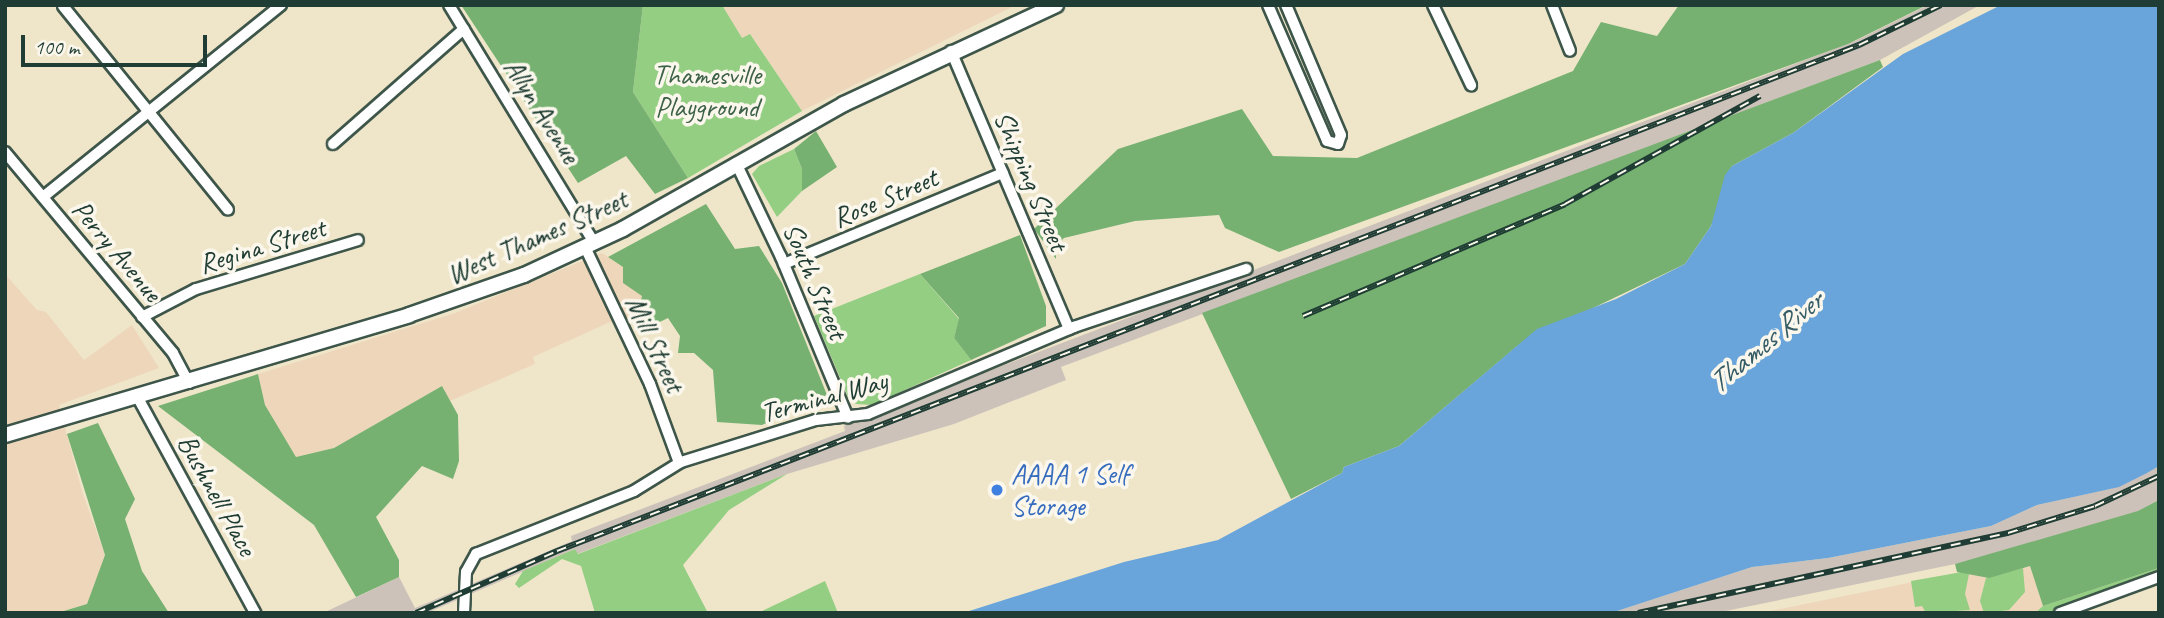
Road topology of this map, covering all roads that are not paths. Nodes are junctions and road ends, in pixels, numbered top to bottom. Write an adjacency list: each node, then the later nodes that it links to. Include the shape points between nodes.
1 (281, 5): 13 (street)
2 (449, 5): 9 (street, Allyn Avenue)
3 (1056, 5): 10 (main road, West Thames Street)
4 (1268, 5): 5 (street, via 1327,141 1336,145 1341,135)
5 (1286, 5)
6 (1433, 5): 12 (street)
7 (1552, 5): 11 (street)
8 (63, 6): 13 (street)
9 (464, 29): 14 (street); 21 (street, Allyn Avenue)
10 (951, 51): 16 (main road, West Thames Street); 17 (street, Shipping Street)
11 (1570, 51)
12 (1471, 85)
13 (148, 111): 18 (street); 19 (street)
14 (332, 144)
15 (5, 152): 18 (street, Perry Avenue)
16 (736, 163): 21 (main road, West Thames Street); 22 (street, South Street)
17 (1003, 173): 22 (street, Rose Street); 25 (street, Shipping Street)
18 (43, 197): 24 (street, Perry Avenue)
19 (228, 210)
20 (358, 240): 24 (street, Regina Street, via 197,289)
21 (590, 245): 26 (main road, West Thames Street, via 450,302); 30 (street, Mill Street, via 657,400)
22 (784, 264): 28 (street, South Street)
23 (1246, 269): 25 (street, Terminal Way)
24 (142, 317): 26 (street, Perry Avenue, via 178,360)
25 (1069, 329): 28 (street, Terminal Way, via 903,400)
26 (189, 383): 27 (main road, West Thames Street)
27 (138, 398): 29 (main road, West Thames Street); 32 (street, Bushnell Place)
28 (848, 418): 30 (street, Terminal Way, via 816,420)
29 (5, 435)
30 (678, 463): 33 (street, Terminal Way, via 634,491 476,554 466,572)
31 (2159, 577): 34 (street)
32 (255, 613)
33 (464, 613)
34 (2060, 613)

